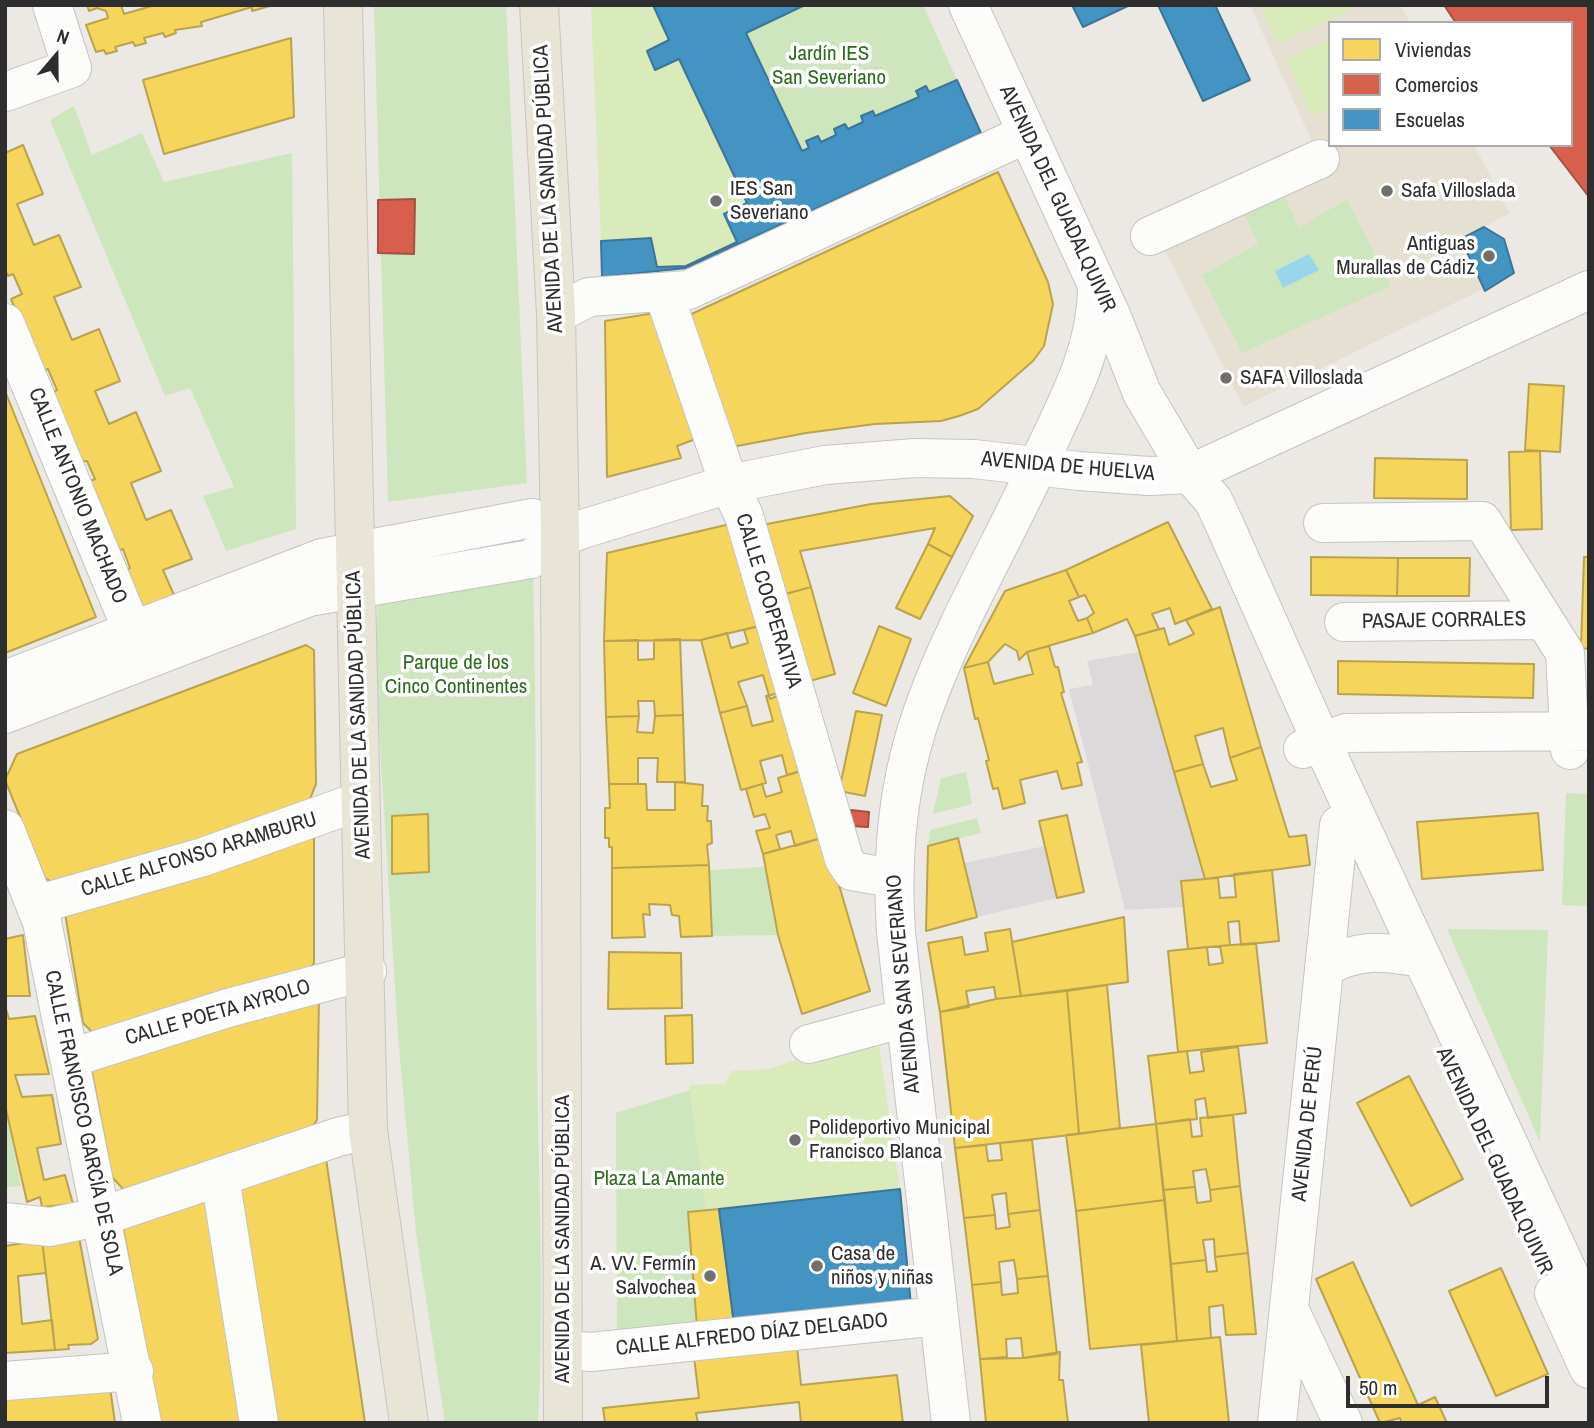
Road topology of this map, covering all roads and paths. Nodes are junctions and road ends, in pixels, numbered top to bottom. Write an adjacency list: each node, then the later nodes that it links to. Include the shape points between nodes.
1 (52, 5): 5 (street, via 72,68)
2 (343, 5): 19 (main road, AVENIDA DE LA SANIDAD PÚBLICA)
3 (539, 5): 12 (main road, AVENIDA DE LA SANIDAD PÚBLICA)
4 (968, 5): 6 (street, AVENIDA DEL GUADALQUIVIR)
5 (5, 92)
6 (1026, 134): 9 (street, AVENIDA DEL GUADALQUIVIR); 11 (street, via 688,290)
7 (1320, 159): 8 (street)
8 (1150, 236)
9 (1097, 290): 14 (street, AVENIDA SAN SEVERIANO, via 1093,341); 15 (street, AVENIDA DEL GUADALQUIVIR, via 1142,393)
10 (1589, 290): 15 (street, AVENIDA DE HUELVA)
11 (664, 294): 12 (street, via 589,297); 16 (street, CALLE COOPERATIVA)
12 (556, 314): 18 (main road, AVENIDA DE LA SANIDAD PÚBLICA)
13 (5, 323): 22 (street, CALLE ANTONIO MACHADO)
14 (1039, 465): 15 (street, AVENIDA DE HUELVA, via 1149,476); 16 (street, AVENIDA DE HUELVA, via 915,458 825,465); 30 (street, AVENIDA SAN SEVERIANO, via 923,710 908,766)
15 (1190, 474): 26 (street, AVENIDA DEL GUADALQUIVIR, via 1213,500)
16 (729, 484): 18 (street, AVENIDA DE HUELVA); 30 (street, CALLE COOPERATIVA, via 744,516 844,859 852,871)
17 (1323, 523): 20 (street, PASAJE CORRALES, via 1482,522)
18 (560, 537): 19 (street, via 532,519); 45 (main road, AVENIDA DE LA SANIDAD PÚBLICA)
19 (354, 571): 22 (street, via 322,558); 24 (street, via 310,597); 27 (main road, AVENIDA DE LA SANIDAD PÚBLICA)
20 (1544, 620): 21 (street, PASAJE CORRALES); 25 (street, PASAJE CORRALES, via 1565,653)
21 (1344, 622)
22 (132, 630): 23 (street)
23 (5, 680)
24 (5, 714)
25 (1579, 740): 26 (street, via 1346,733)
26 (1312, 746): 28 (street, AVENIDA DEL GUADALQUIVIR); 32 (street, AVENIDA DEL GUADALQUIVIR)
27 (360, 801): 31 (street, CALLE ALFONSO ARAMBURU, via 203,857); 34 (main road, AVENIDA DE LA SANIDAD PÚBLICA)
28 (1339, 825): 32 (street, AVENIDA DEL GUADALQUIVIR); 33 (street, AVENIDA DE PERÚ)
29 (5, 829): 31 (street, CALLE FRANCISCO GARCÍA DE SOLA)
30 (892, 878): 35 (street, AVENIDA SAN SEVERIANO)
31 (36, 905): 37 (street, CALLE FRANCISCO GARCÍA DE SOLA)
32 (1410, 956): 33 (street, via 1367,951); 44 (street, AVENIDA DEL GUADALQUIVIR); 46 (street, AVENIDA DEL GUADALQUIVIR)
33 (1324, 968): 42 (street, AVENIDA DE PERÚ)
34 (367, 971): 37 (street, CALLE POETA AYROLO, via 228,1008); 38 (main road, AVENIDA DE LA SANIDAD PÚBLICA)
35 (905, 1018): 36 (street); 43 (street, AVENIDA SAN SEVERIANO)
36 (809, 1044)
37 (71, 1058): 40 (street, CALLE FRANCISCO GARCÍA DE SOLA)
38 (368, 1130): 39 (street); 52 (main road, AVENIDA DE LA SANIDAD PÚBLICA)
39 (220, 1177): 40 (street); 51 (street)
40 (103, 1216): 41 (street, via 50,1227); 47 (street, CALLE FRANCISCO GARCÍA DE SOLA)
41 (5, 1223)
42 (1289, 1309): 49 (street); 55 (street, AVENIDA DE PERÚ)
43 (939, 1316): 45 (street, CALLE ALFREDO DÍAZ DELGADO, via 591,1352); 54 (street, AVENIDA SAN SEVERIANO)
44 (1589, 1317)
45 (565, 1350): 53 (main road, AVENIDA DE LA SANIDAD PÚBLICA)
46 (1589, 1368)
47 (134, 1371): 48 (street); 50 (street, CALLE FRANCISCO GARCÍA DE SOLA)
48 (5, 1381)
49 (1338, 1413): 55 (street, AVENIDA DE PERÚ, via 1307,1398 1294,1404)
50 (142, 1423)
51 (260, 1423)
52 (409, 1423)
53 (563, 1423)
54 (951, 1423)
55 (1278, 1423)

